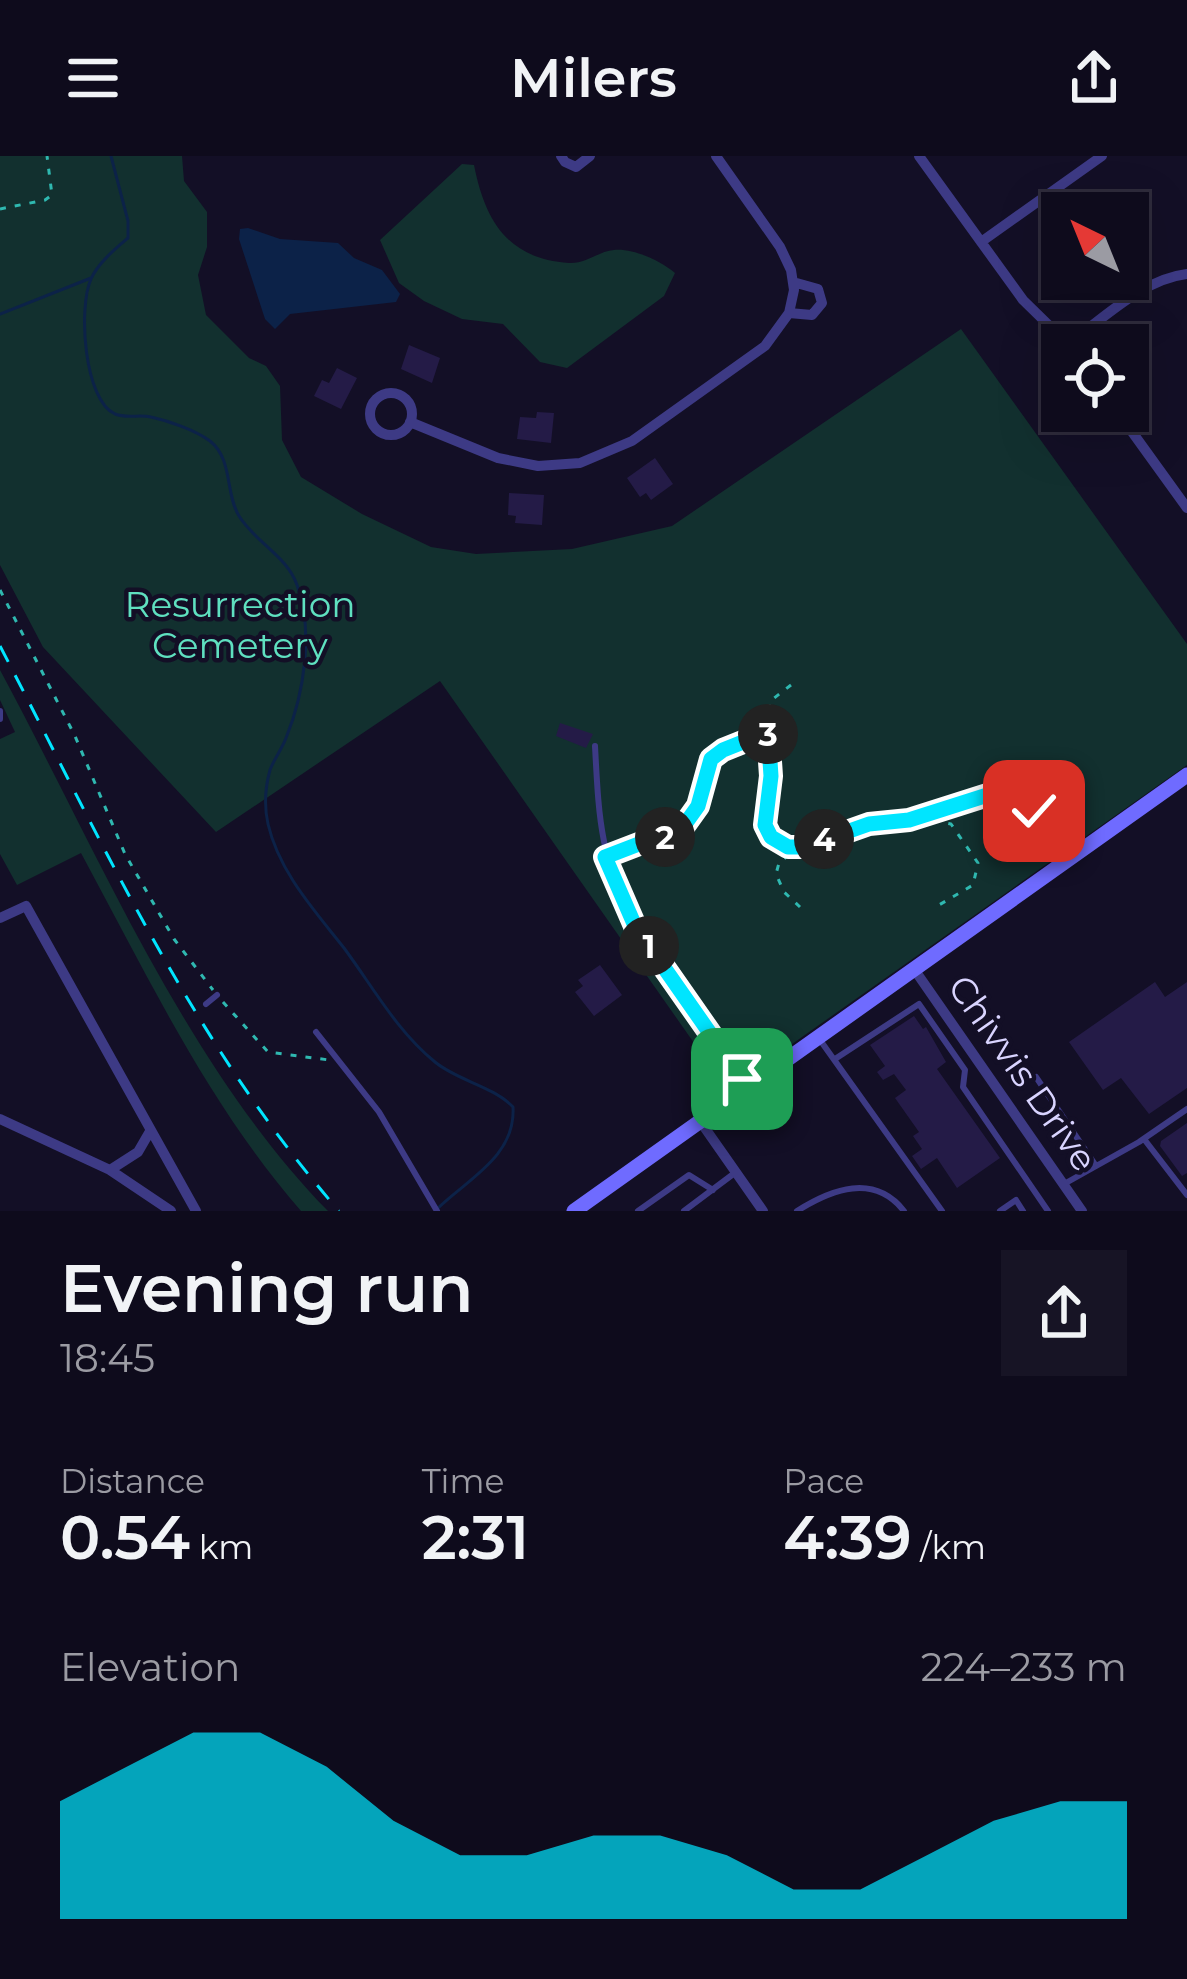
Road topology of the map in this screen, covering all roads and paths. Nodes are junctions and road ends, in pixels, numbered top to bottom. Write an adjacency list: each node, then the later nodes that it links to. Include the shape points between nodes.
1 (47, 156): 7 (path, via 52,195)
2 (561, 156): 3 (street, via 576,167)
3 (590, 156)
4 (716, 156): 10 (street, via 785,255)
5 (919, 156): 8 (street)
6 (1102, 156): 8 (street)
7 (0, 208)
8 (982, 242): 12 (street)
9 (1187, 274): 13 (street, via 1166,276)
10 (793, 282): 11 (street); 11 (street, via 813,285 822,303 812,315)
11 (789, 313): 14 (street, via 765,346 598,458 516,463)
12 (1048, 324)
13 (1096, 324)
14 (410, 422): 14 (street, via 396,434 378,431 373,403 382,394 401,395)
15 (1132, 432): 16 (street)
16 (1187, 508)
17 (0, 590): 32 (path, via 125,854)
18 (791, 685): 19 (path, via 769,702)
19 (768, 732): 25 (path, via 765,825 775,841); 27 (path, via 711,759 683,827)
20 (595, 746): 27 (lane)
21 (1187, 775): 26 (street)
22 (1034, 813): 23 (path, via 1019,785)
23 (917, 817): 25 (path); 28 (path, via 950,824 978,863 973,885)
24 (1049, 824): 26 (lane)
25 (797, 848): 29 (path, via 776,874)
26 (1072, 856): 31 (street)
27 (605, 857): 41 (lane, via 635,926)
28 (939, 905)
29 (800, 907)
30 (0, 918): 45 (street, via 26,906)
31 (914, 969): 35 (street); 38 (street, Chivvis Drive)
32 (217, 995): 33 (lane); 37 (path, via 268,1052)
33 (206, 1004)
34 (316, 1031): 37 (lane)
35 (818, 1037): 36 (lane); 41 (street)
36 (835, 1060): 39 (lane, via 919,1004); 63 (lane)
37 (341, 1061): 54 (lane)
38 (980, 1063): 39 (lane); 50 (street, Chivvis Drive)
39 (965, 1070): 66 (lane, via 963,1087)
40 (1036, 1077): 47 (lane)
41 (748, 1087): 44 (street)
42 (1187, 1109): 46 (lane)
43 (0, 1119): 48 (street)
44 (700, 1121): 49 (street); 57 (street)
45 (149, 1133): 48 (street, via 138,1152); 56 (street)
46 (1144, 1138): 47 (lane); 52 (lane)
47 (1096, 1166): 50 (lane)
48 (110, 1170): 55 (street)
49 (736, 1172): 51 (lane); 60 (street)
50 (1064, 1184): 53 (street, Chivvis Drive)
51 (713, 1190): 58 (lane, via 689,1175); 59 (lane)
52 (1187, 1195)
53 (1079, 1207): 67 (lane)
54 (435, 1208)
55 (171, 1211)
56 (196, 1211)
57 (574, 1211)
58 (638, 1211)
59 (683, 1211)
60 (763, 1211)
61 (797, 1211): 62 (lane, via 868,1186)
62 (904, 1211)
63 (942, 1211)
64 (1000, 1211): 65 (lane, via 1016,1200)
65 (1023, 1211)
66 (1048, 1211)
67 (1062, 1211)

